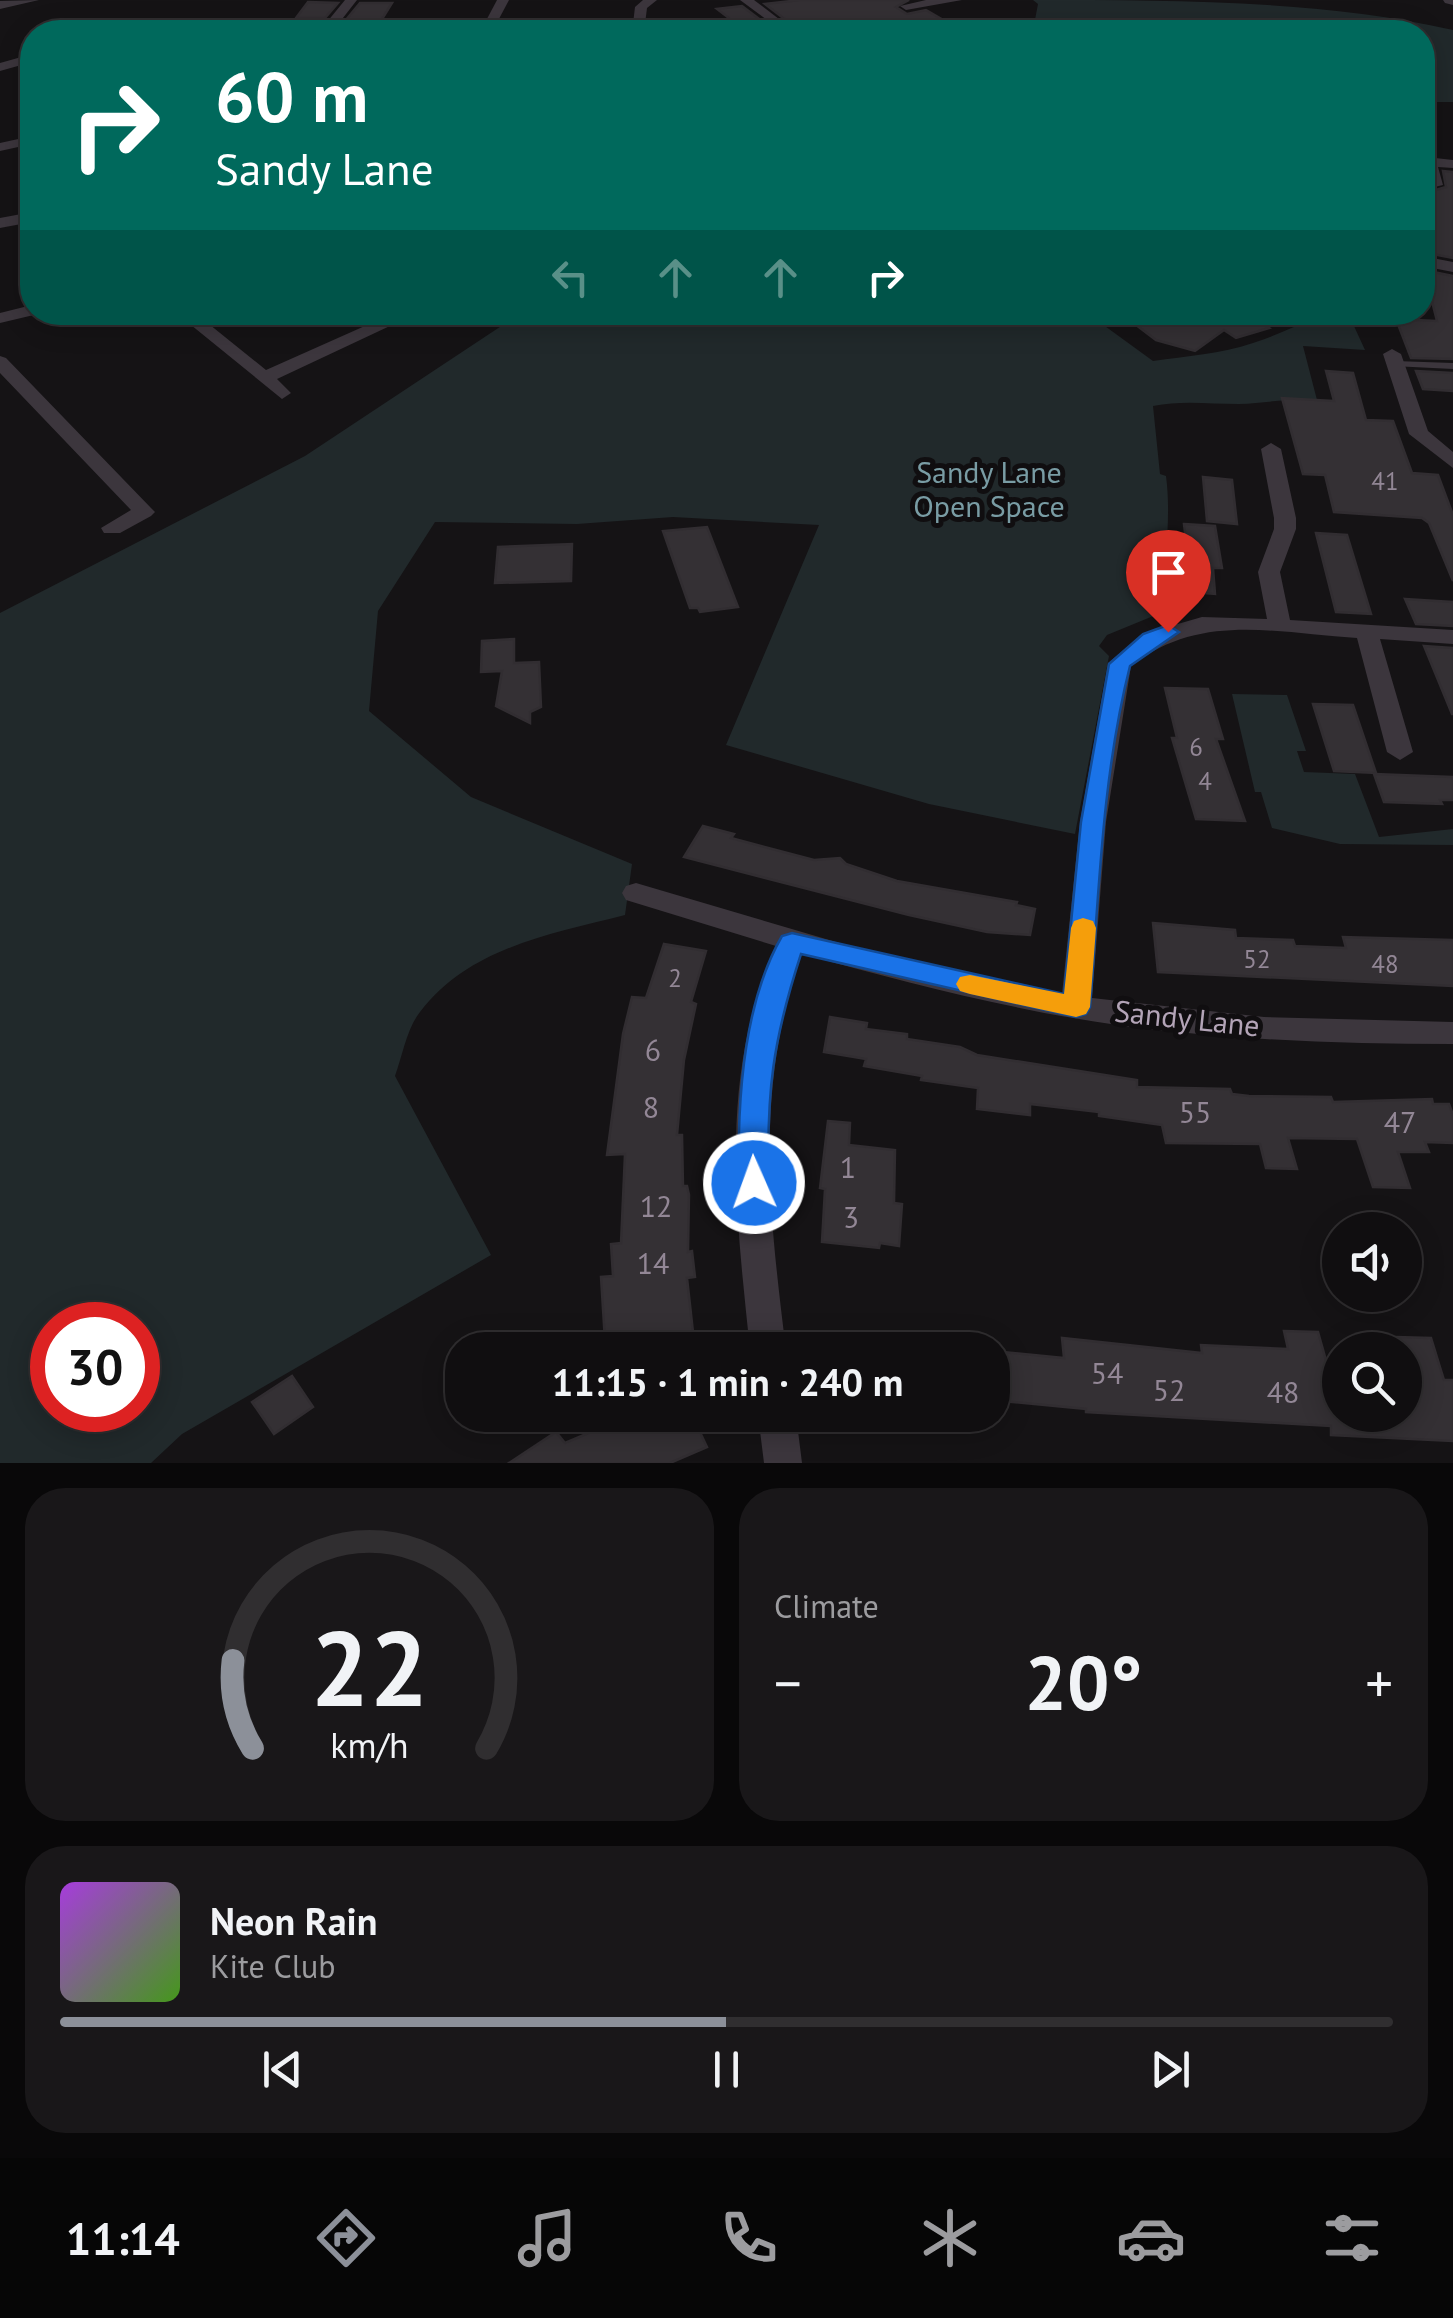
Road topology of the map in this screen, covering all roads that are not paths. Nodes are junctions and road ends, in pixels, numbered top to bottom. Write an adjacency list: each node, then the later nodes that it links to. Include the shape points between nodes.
1 (33, 0): 7 (street)
2 (351, 0): 9 (street)
3 (652, 0): 10 (street, via 641,7)
4 (746, 0): 11 (street)
5 (956, 0): 6 (street)
6 (901, 3): 8 (street)
7 (0, 4)
8 (921, 16)
9 (336, 20)
10 (639, 20)
11 (774, 20)
12 (200, 325): 19 (street)
13 (373, 325): 15 (street)
14 (385, 325): 15 (street)
15 (379, 328): 19 (street)
16 (1393, 359): 18 (lane); 22 (street, via 1419,434)
17 (0, 362): 23 (street, via 144,512)
18 (1453, 366)
19 (264, 378): 20 (street)
20 (282, 393)
21 (1271, 449): 24 (street, via 1285,518 1269,572)
22 (1453, 462)
23 (112, 528)
24 (1279, 623): 25 (street); 30 (street, via 1181,627 1151,639 1120,664 1093,822)
25 (1367, 630): 26 (street); 27 (street, via 1372,672)
26 (1453, 637)
27 (1400, 752)
28 (636, 893): 29 (street, Sandy Lane)
29 (792, 942): 30 (street, Sandy Lane); 32 (street, via 764,1026 752,1120)
30 (1076, 1007): 31 (street, Sandy Lane, via 1217,1025)
31 (1453, 1033)
32 (766, 1332)
33 (779, 1432): 34 (street)
34 (783, 1463)

